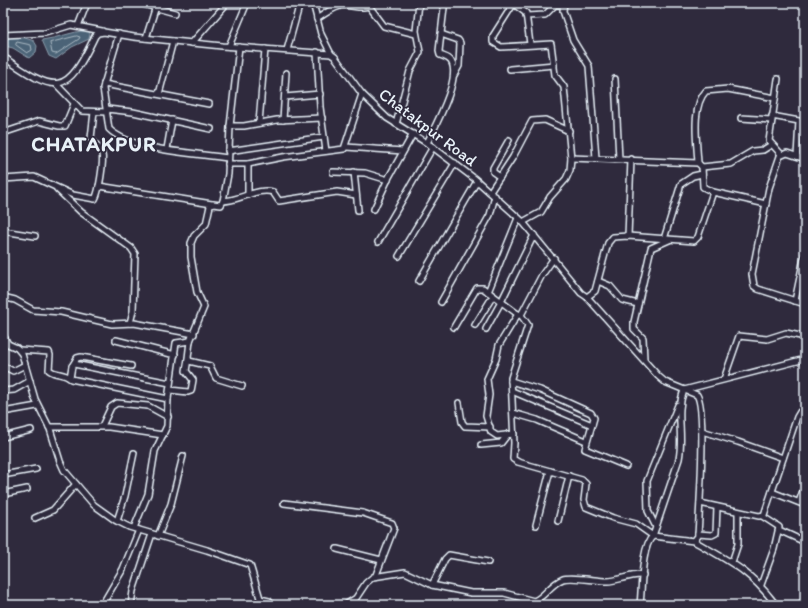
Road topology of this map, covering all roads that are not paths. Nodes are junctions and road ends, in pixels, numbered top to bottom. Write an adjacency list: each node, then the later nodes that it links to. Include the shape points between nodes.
1 (87, 3): 16 (street)
2 (139, 3): 11 (street)
3 (227, 3): 24 (street)
4 (247, 3): 26 (street)
5 (300, 3): 29 (street)
6 (313, 3): 15 (street, Chatakpur Road)
7 (419, 3): 19 (street)
8 (514, 3): 14 (street); 25 (street, via 493,36 493,42 501,47)
9 (370, 4): 15 (street, via 362,7 343,5); 19 (street, via 384,26)
10 (563, 4): 14 (street, via 555,5 545,15); 78 (street, via 573,40 589,66)
11 (156, 5): 13 (street); 22 (street)
12 (444, 8): 20 (street)
13 (176, 13)
14 (526, 16): 25 (street)
15 (317, 20): 31 (street, Chatakpur Road, via 324,43)
16 (78, 26): 17 (street); 21 (street, via 71,25 40,34)
17 (104, 32): 18 (street); 41 (street, via 98,32 95,36 81,66 72,76)
18 (119, 34): 22 (street); 42 (street)
19 (416, 34): 58 (street, via 420,52 410,71)
20 (441, 34): 38 (street, via 439,53 450,60); 38 (street, via 460,43 459,66)
21 (3, 35)
22 (146, 38): 23 (street)
23 (173, 41): 24 (street); 43 (street)
24 (192, 43): 26 (street)
25 (530, 44): 35 (street, via 551,44)
26 (229, 46): 27 (street)
27 (239, 47): 28 (street); 59 (street)
28 (265, 49): 29 (street); 57 (street)
29 (287, 50): 30 (street)
30 (317, 52): 31 (street); 44 (street)
31 (331, 54): 45 (street, Chatakpur Road)
32 (3, 57): 33 (street)
33 (8, 60): 34 (street); 41 (street, via 48,83)
34 (3, 65)
35 (554, 65): 36 (street); 61 (street, via 555,75 564,87)
36 (510, 70)
37 (286, 73): 46 (street)
38 (454, 75): 66 (street, via 450,91)
39 (615, 79): 79 (street)
40 (778, 79): 47 (street)
41 (56, 84): 48 (street)
42 (104, 84): 43 (street); 50 (street, via 102,93)
43 (159, 94): 49 (street)
44 (320, 94): 46 (street); 52 (street)
45 (362, 94): 58 (street, Chatakpur Road); 68 (street)
46 (284, 97): 56 (street)
47 (775, 98): 54 (street); 85 (street, via 728,89 706,91 702,96 696,126)
48 (74, 104): 51 (street, via 82,110); 62 (street, via 66,126 38,121)
49 (209, 104)
50 (107, 111): 51 (street); 55 (street); 70 (street, via 107,126 112,132 137,144)
51 (94, 112): 94 (street, via 91,138 103,157)
52 (322, 118): 56 (street); 64 (street)
53 (741, 118): 54 (street)
54 (772, 118): 67 (street, via 769,137); 75 (street, via 799,121)
55 (172, 120): 60 (street); 70 (street)
56 (283, 120): 57 (street)
57 (259, 123): 59 (street)
58 (396, 124): 63 (street, Chatakpur Road)
59 (230, 126): 71 (street)
60 (211, 129)
61 (569, 131): 77 (street); 89 (street, via 545,120 532,120)
62 (3, 133)
63 (413, 134): 66 (street, Chatakpur Road); 73 (street)
64 (324, 137): 71 (street); 72 (street)
65 (509, 140): 89 (street, via 493,168 493,172)
66 (427, 143): 69 (street, Chatakpur Road)
67 (771, 145): 74 (street); 85 (street, via 763,150 753,151 731,164)
68 (346, 147): 72 (street); 73 (street)
69 (433, 147): 82 (street, Chatakpur Road); 113 (street)
70 (167, 149): 76 (street)
71 (228, 151): 76 (street)
72 (326, 151): 84 (street)
73 (403, 151): 91 (street)
74 (781, 154): 75 (street); 102 (street)
75 (797, 156): 80 (street)
76 (228, 158): 83 (street)
77 (571, 158): 78 (street); 106 (street, via 566,179 541,212)
78 (596, 158): 79 (street)
79 (619, 159): 81 (street)
80 (805, 159)
81 (631, 160): 85 (street); 110 (street)
82 (455, 163): 92 (street, Chatakpur Road); 115 (street)
83 (228, 164): 84 (street); 100 (street)
84 (248, 164): 97 (street)
85 (700, 165): 88 (street)
86 (333, 172): 87 (street)
87 (354, 172): 91 (street); 98 (street)
88 (702, 174): 96 (street, via 702,187); 111 (street, via 692,176 680,184)
89 (500, 177): 95 (street)
90 (3, 179): 93 (street, via 34,177)
91 (388, 180): 103 (street)
92 (477, 181): 95 (street, Chatakpur Road); 117 (street)
93 (53, 185): 94 (street, via 73,195 91,199 97,196); 129 (street, via 81,212 134,251 136,262)
94 (99, 186): 101 (street)
95 (490, 192): 99 (street, Chatakpur Road)
96 (713, 192): 102 (street); 112 (street, via 697,240)
97 (248, 195): 98 (street, via 270,191 279,201 337,192); 100 (street, via 233,201)
98 (356, 195): 104 (street)
99 (495, 196): 105 (street, Chatakpur Road); 124 (street, via 490,215)
100 (223, 201): 101 (street, via 222,205)
101 (212, 204): 133 (street, via 206,224 191,243 197,292 204,307)
102 (766, 204): 123 (street, via 752,274 754,286 762,292)
103 (374, 209)
104 (358, 210)
105 (518, 218): 106 (street, Chatakpur Road); 119 (street)
106 (523, 222): 108 (street, Chatakpur Road)
107 (3, 231): 109 (street)
108 (534, 235): 116 (street, Chatakpur Road); 125 (street)
109 (35, 236)
110 (628, 236): 111 (street); 118 (street, via 610,239)
111 (664, 239): 112 (street)
112 (671, 240): 126 (street, via 651,248)
113 (378, 242)
114 (805, 253): 123 (street)
115 (399, 256)
116 (554, 258): 122 (street, Chatakpur Road, via 581,294); 128 (street)
117 (419, 280)
118 (598, 281): 122 (street, via 595,291); 126 (street, via 610,286 622,300)
119 (488, 292): 120 (street); 131 (street, via 480,288 474,291)
120 (493, 296): 125 (street); 130 (street)
121 (3, 297): 129 (street, via 15,300 33,310 61,312 112,324)
122 (587, 297): 141 (street, Chatakpur Road)
123 (795, 301): 127 (street)
124 (441, 302)
125 (502, 302): 128 (street); 132 (street)
126 (638, 304): 141 (street, via 633,326 643,338)
127 (805, 304)
128 (520, 316): 150 (street, via 528,325); 168 (street, via 499,345 487,379 489,395 486,411)
129 (130, 323): 133 (street)
130 (475, 325)
131 (454, 327)
132 (486, 329)
133 (194, 334): 137 (street)
134 (3, 335): 138 (street, via 8,344)
135 (805, 336): 148 (street, via 786,333 767,339 739,336)
136 (116, 340): 139 (street)
137 (190, 341): 139 (street, via 178,342); 140 (street)
138 (20, 350): 143 (street); 147 (street, via 49,352 49,370 66,374)
139 (174, 355): 151 (street)
140 (188, 359): 152 (street, via 210,366 216,378); 153 (street, via 186,370 193,380 191,391)
141 (644, 359): 155 (street, Chatakpur Road, via 665,382)
142 (805, 359): 148 (street)
143 (25, 365): 145 (street, via 13,370); 149 (street)
144 (72, 365): 146 (street, via 81,357); 147 (street); 151 (street)
145 (3, 366)
146 (130, 366)
147 (70, 378): 157 (street)
148 (724, 379): 155 (street)
149 (30, 381): 156 (street, via 14,390); 160 (street)
150 (511, 381): 154 (street); 165 (street, via 540,390 589,412 594,418)
151 (170, 383): 153 (street)
152 (242, 386)
153 (170, 390): 157 (street)
154 (512, 390): 163 (street); 165 (street)
155 (684, 390): 158 (street); 170 (street, Chatakpur Road, via 699,398)
156 (3, 391)
157 (168, 399): 164 (street)
158 (679, 402): 200 (street, via 680,452); 200 (street, via 646,481 648,512)
159 (459, 403): 168 (street, via 465,426)
160 (37, 406): 162 (street); 166 (street)
161 (805, 409): 178 (street, via 797,417)
162 (3, 412)
163 (513, 413): 171 (street); 174 (street, via 537,420)
164 (168, 417): 167 (street, via 148,406 118,404 111,407); 172 (street)
165 (592, 425): 174 (street)
166 (49, 426): 167 (street); 184 (street, via 60,461)
167 (102, 426): 172 (street)
168 (490, 428): 171 (street, via 494,435)
169 (31, 430): 173 (street)
170 (702, 431): 178 (street); 191 (street)
171 (511, 434): 175 (street, via 501,443); 181 (street, via 514,443 512,455 515,461)
172 (163, 435): 201 (street, via 155,451 148,494)
173 (3, 437)
174 (586, 441): 179 (street, via 585,447 588,451)
175 (481, 445)
176 (134, 453): 197 (street)
177 (183, 456): 205 (street, via 171,504)
178 (783, 458): 187 (street)
179 (626, 466)
180 (36, 469): 182 (street)
181 (550, 471): 183 (street); 199 (street)
182 (3, 475)
183 (569, 476): 198 (street); 206 (street, via 586,484 586,507 636,524)
184 (76, 484): 196 (street, via 53,510); 197 (street, via 94,505)
185 (805, 485): 189 (street)
186 (27, 489): 188 (street)
187 (772, 492): 189 (street); 195 (street)
188 (3, 494)
189 (799, 502): 192 (street)
190 (284, 503): 210 (street, via 363,513 390,522 394,528)
191 (700, 503): 193 (street); 204 (street)
192 (805, 505)
193 (717, 507): 194 (street); 204 (street, via 716,533 712,536)
194 (738, 512): 195 (street); 212 (street, via 738,544)
195 (762, 516): 202 (street, via 778,525)
196 (35, 518)
197 (117, 521): 201 (street)
198 (558, 521)
199 (536, 525)
200 (656, 527): 206 (street)
201 (137, 529): 203 (street); 219 (street, via 123,569)
202 (778, 530): 208 (street); 216 (street, via 774,550)
203 (152, 534): 205 (street); 220 (street, via 132,591)
204 (698, 534): 207 (street)
205 (158, 536): 217 (street, via 250,566)
206 (653, 536): 207 (street); 213 (street, via 647,544)
207 (694, 541): 212 (street)
208 (805, 542)
209 (337, 549): 210 (street)
210 (381, 560): 214 (street)
211 (488, 562): 215 (street, via 450,555 445,559)
212 (732, 562): 216 (street)
213 (643, 574): 215 (street, via 608,581 566,578 549,587 534,601 504,593 471,593); 224 (street)
214 (376, 575): 215 (street, via 405,572); 223 (street, via 366,583 356,598)
215 (432, 585)
216 (761, 585): 225 (street)
217 (260, 599): 221 (street); 222 (street, via 269,601)
218 (805, 602): 226 (street)
219 (102, 605)
220 (131, 605)
221 (262, 605)
222 (272, 605)
223 (345, 605)
224 (640, 605)
225 (776, 605)
226 (798, 605)

